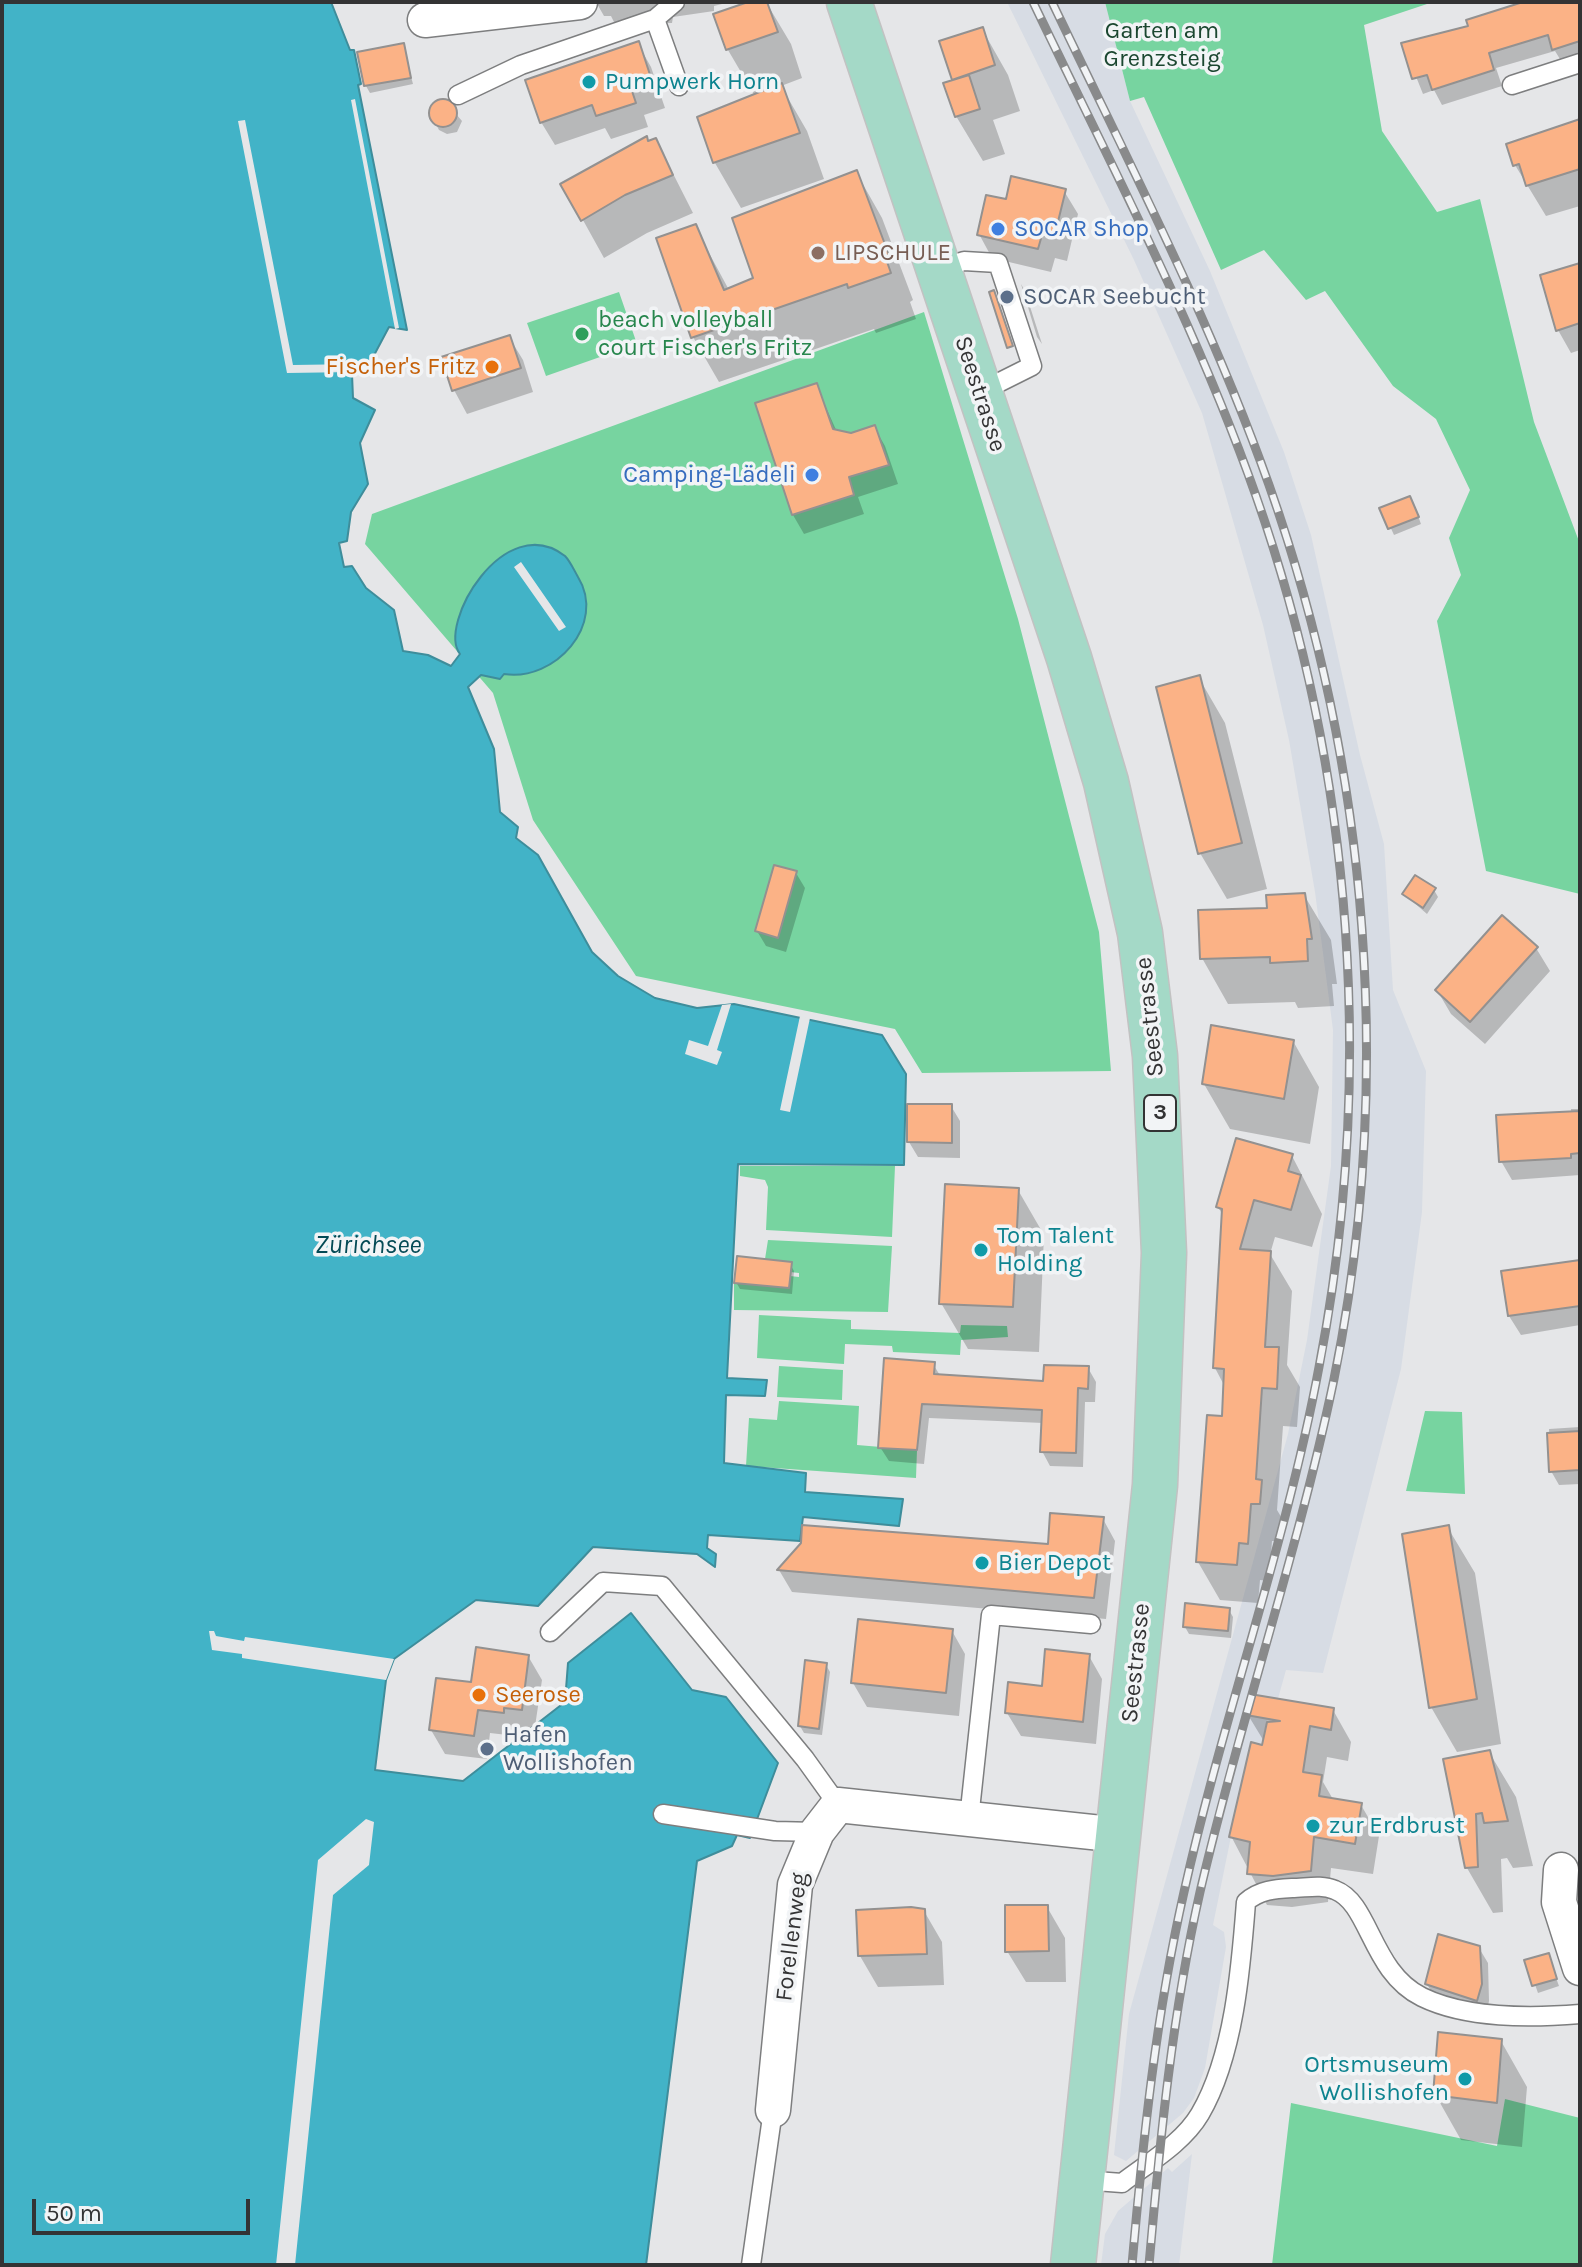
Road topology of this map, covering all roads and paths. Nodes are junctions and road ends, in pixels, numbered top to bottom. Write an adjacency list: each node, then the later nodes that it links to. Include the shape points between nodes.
1 (580, 2): 5 (street)
2 (675, 2): 4 (lane)
3 (849, 2): 10 (main road, Seestrasse / 3)
4 (655, 19): 8 (lane); 9 (lane, via 521,65)
5 (425, 20)
6 (1580, 63): 7 (lane)
7 (1512, 85)
8 (679, 86)
9 (458, 95)
10 (938, 269): 11 (main road, Seestrasse / 3); 11 (lane, via 964,261 998,263 1032,366)
11 (980, 392): 17 (main road, Seestrasse / 3, via 1106,782 1140,933 1155,1056 1164,1253 1156,1470)
12 (1091, 1624): 16 (lane, via 991,1615)
13 (550, 1632): 15 (lane, via 603,1582 662,1586 805,1759)
14 (663, 1814): 15 (lane, via 775,1831)
15 (827, 1818): 16 (street); 21 (street, Forellenweg, via 795,1885)
16 (969, 1819): 17 (street)
17 (1120, 1835): 22 (main road, Seestrasse / 3)
18 (1561, 1870): 19 (street, via 1559,1902)
19 (1580, 1968)
20 (1580, 2014): 22 (lane, via 1492,2014 1448,2007 1422,1997 1388,1971 1344,1894 1316,1887 1261,1892 1246,1902 1222,2063 1200,2115 1176,2142 1122,2183)
21 (773, 2110): 23 (lane, Forellenweg)
22 (1082, 2180): 24 (main road, Seestrasse / 3)
23 (751, 2265)
24 (1073, 2265)

